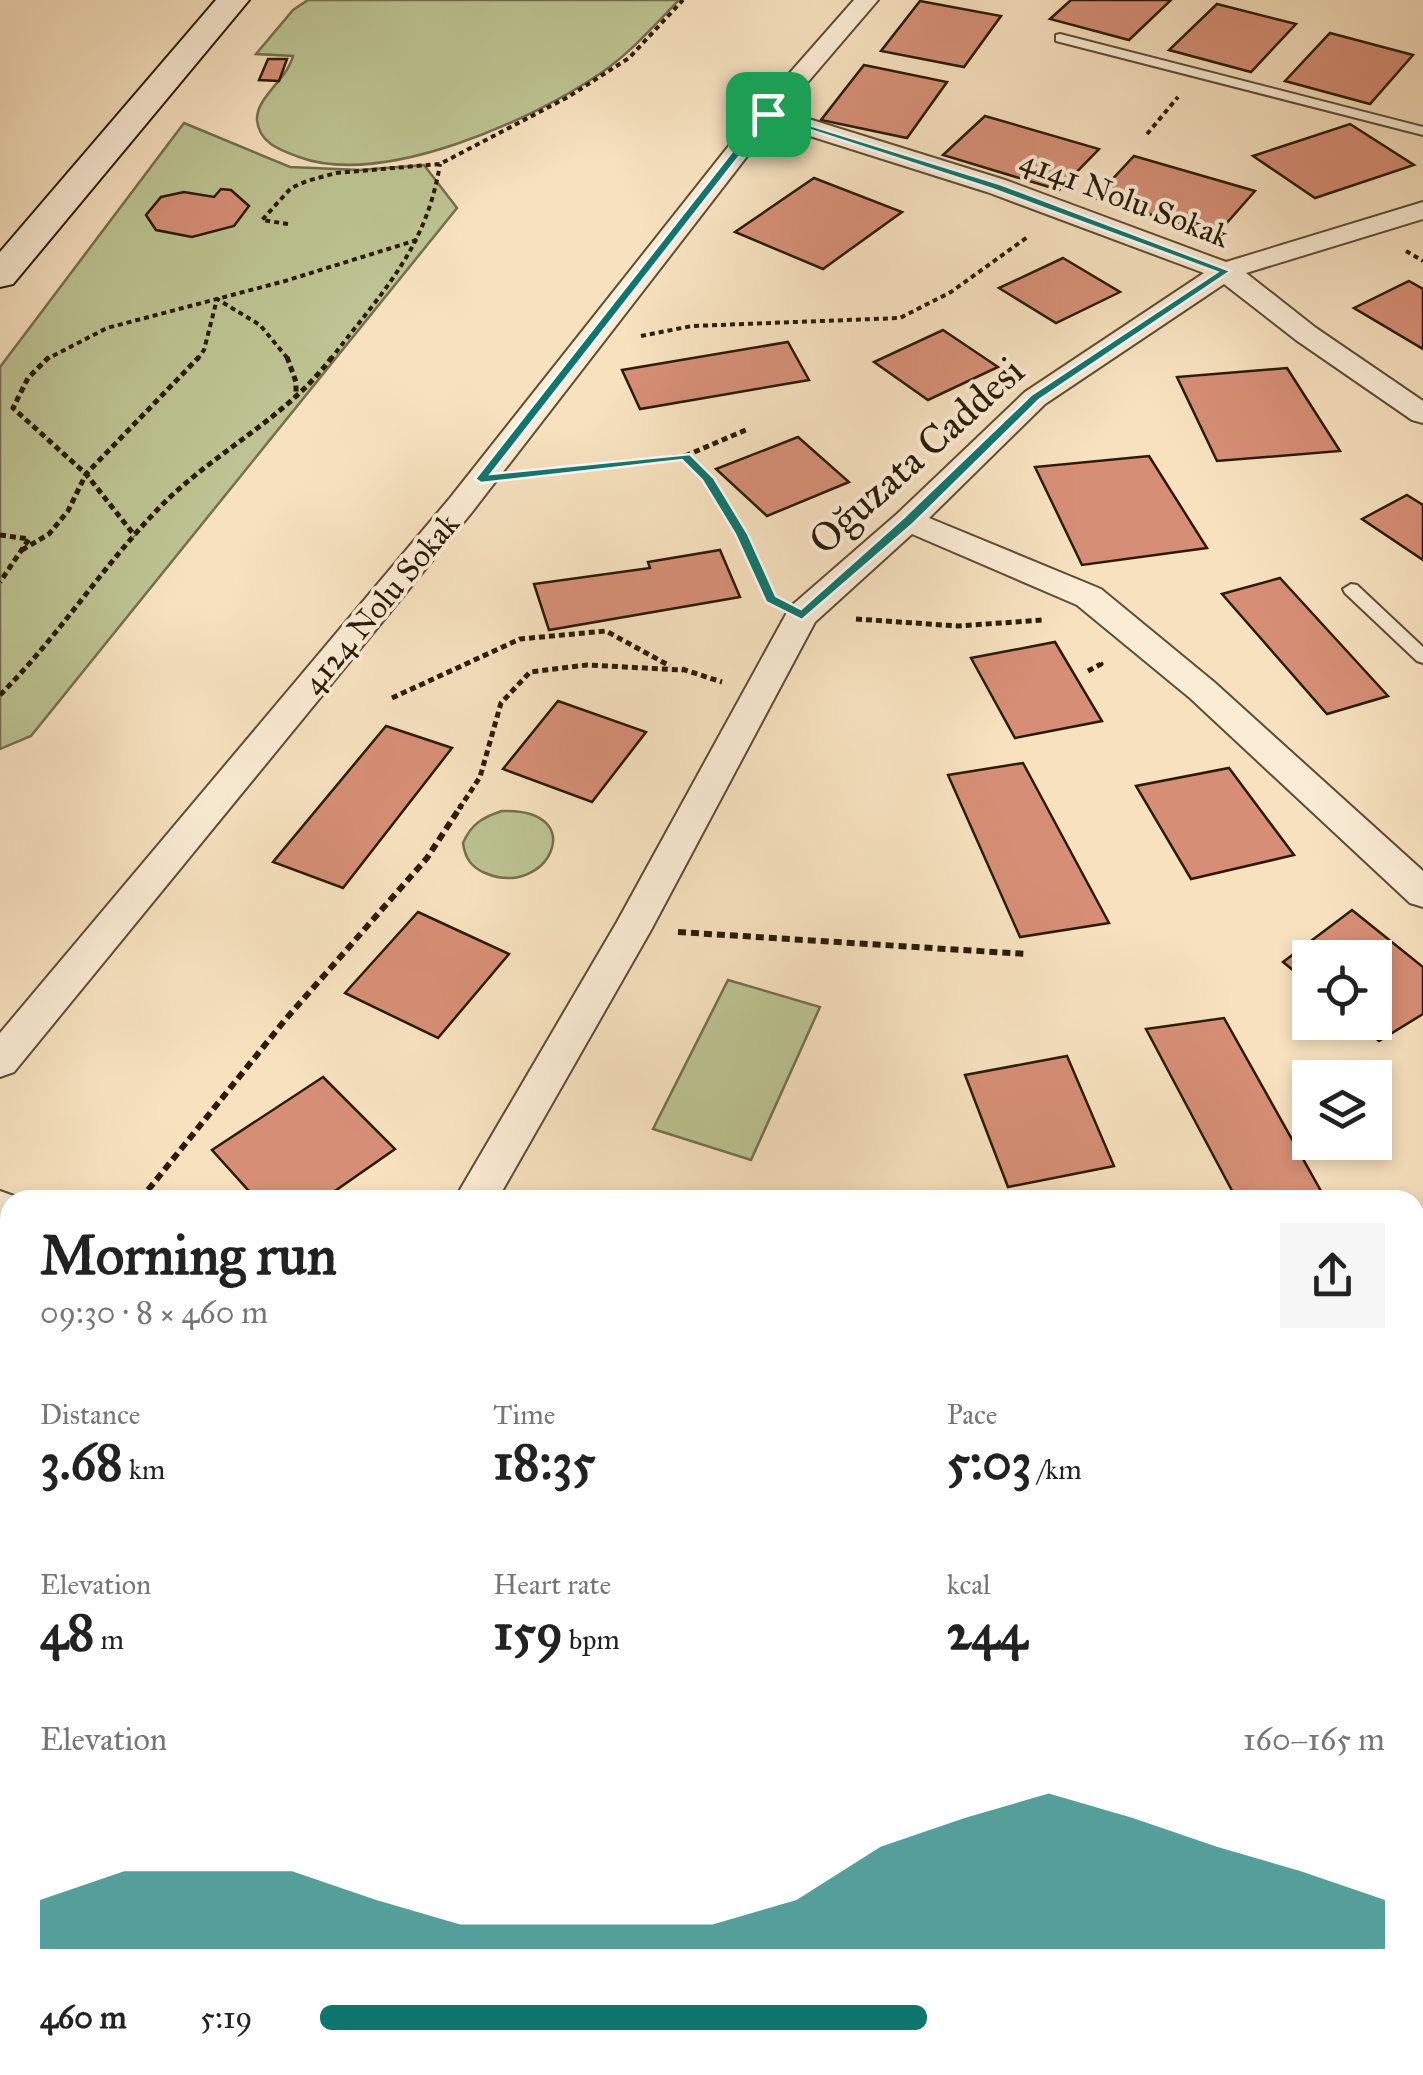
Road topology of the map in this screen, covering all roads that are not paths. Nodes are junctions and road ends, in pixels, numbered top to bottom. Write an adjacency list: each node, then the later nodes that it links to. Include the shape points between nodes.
1 (234, 0): 8 (street)
2 (866, 0): 4 (street, 4124 Nolu Sokak)
3 (1060, 38): 5 (lane)
4 (768, 114): 7 (street, 4141 Nolu Sokak); 14 (street, 4124 Nolu Sokak, via 481,479)
5 (1423, 131)
6 (1423, 210): 7 (street, Oğuzata Caddesi)
7 (1225, 271): 9 (street, 4141 Nolu Sokak); 10 (street, Oğuzata Caddesi, via 1035,398)
8 (0, 276)
9 (1423, 414)
10 (908, 521): 13 (street, via 1089,597 1202,690); 15 (street, Oğuzata Caddesi, via 802,616)
11 (1351, 588): 12 (lane)
12 (1423, 657)
13 (1423, 893)
14 (0, 1061)
15 (481, 1190)

